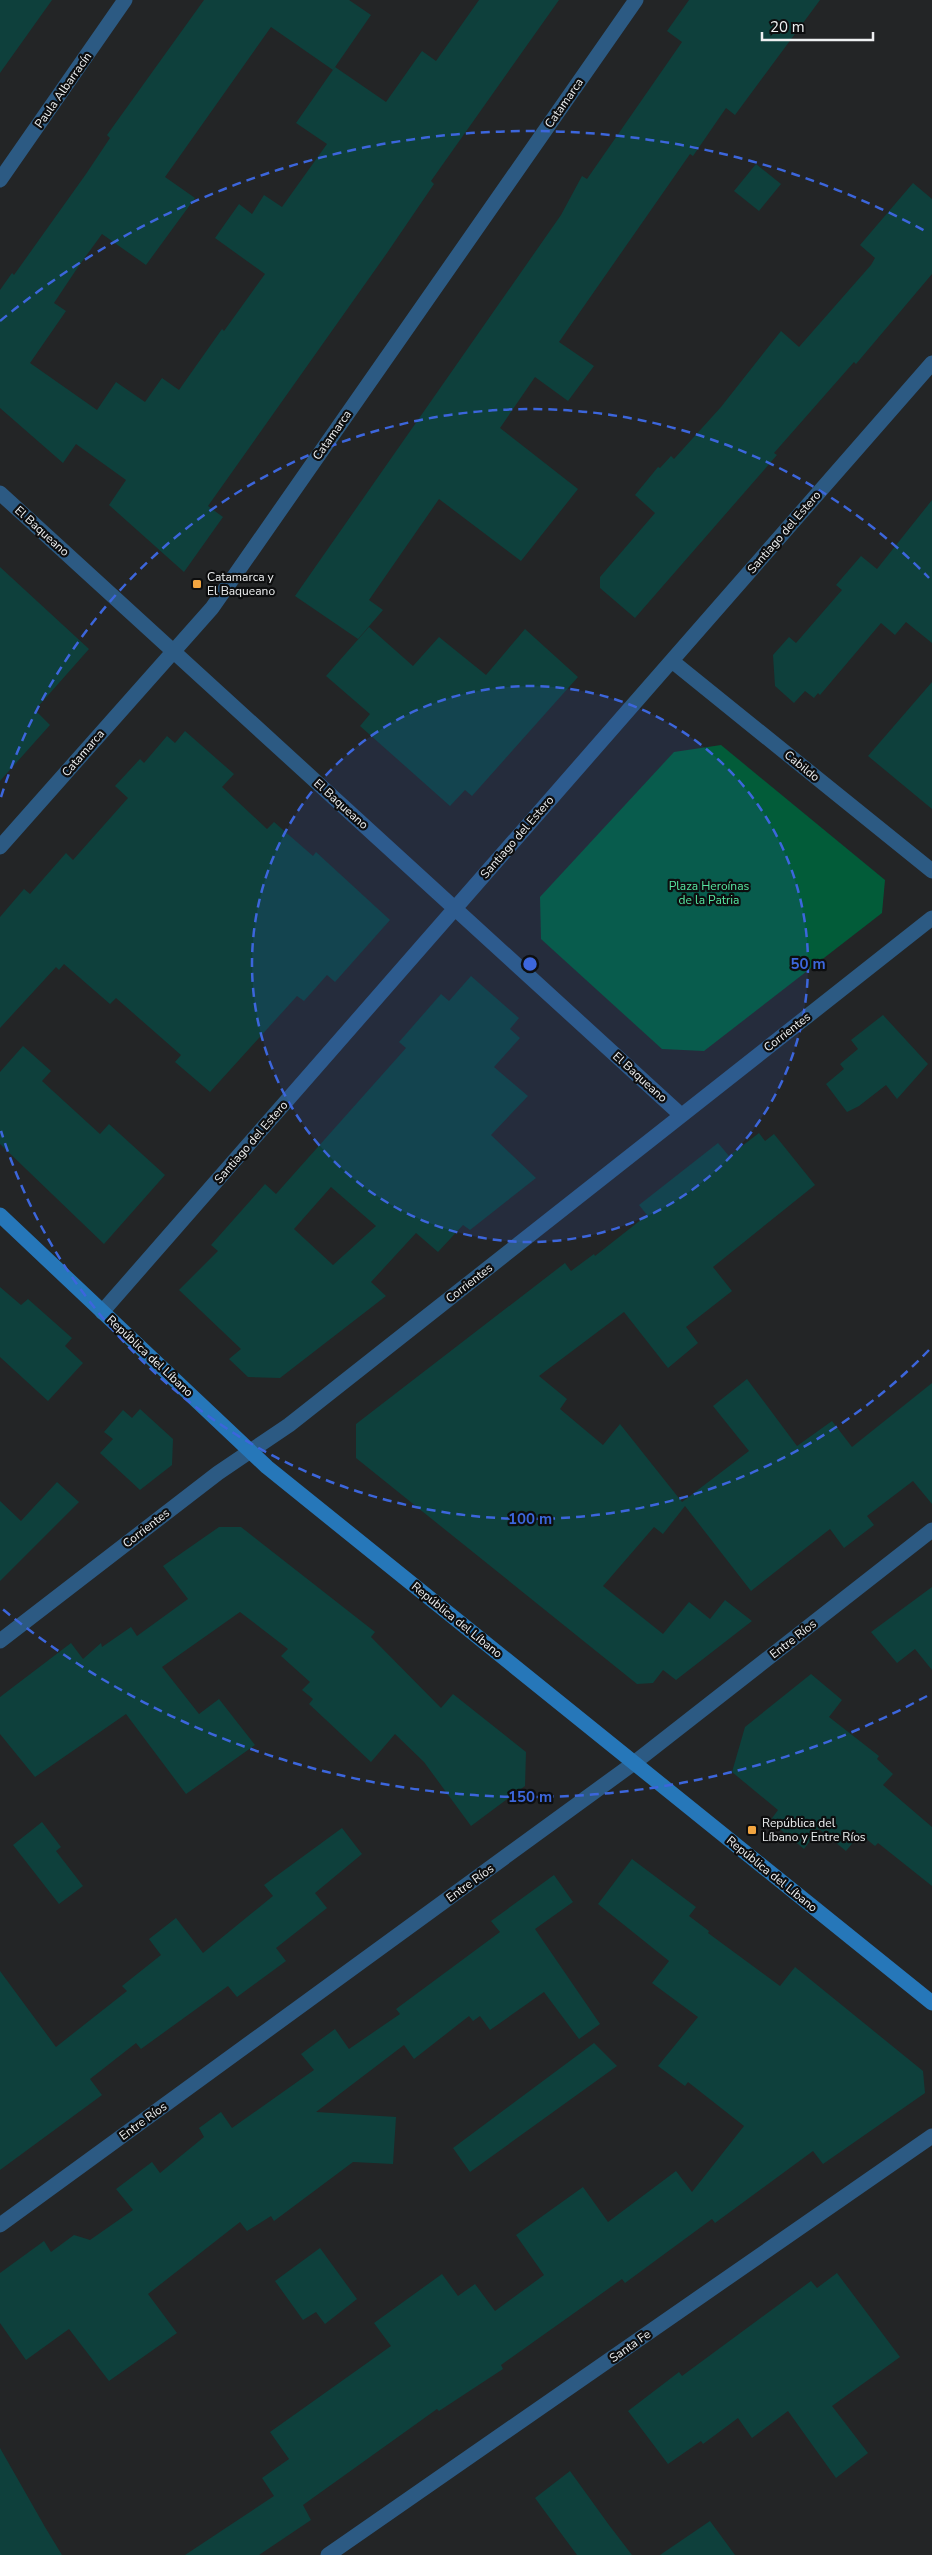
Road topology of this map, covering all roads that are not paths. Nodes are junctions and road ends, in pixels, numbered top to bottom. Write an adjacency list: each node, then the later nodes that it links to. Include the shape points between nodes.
1 (125, 0): 3 (street, Paula Albarracín)
2 (636, 0): 6 (street, Catamarca, via 218,599)
3 (0, 180)
4 (932, 363): 7 (street, Santiago del Estero)
5 (0, 492): 6 (street, El Baqueano)
6 (173, 651): 8 (street, Catamarca); 10 (street, El Baqueano)
7 (672, 661): 9 (street, Cabildo); 10 (street, Santiago del Estero)
8 (0, 848)
9 (932, 871)
10 (455, 908): 12 (street, El Baqueano); 14 (street, Santiago del Estero)
11 (932, 918): 12 (street, Corrientes)
12 (681, 1115): 15 (street, Corrientes)
13 (0, 1215): 14 (main road, República del Líbano)
14 (102, 1312): 15 (main road, República del Líbano)
15 (250, 1451): 17 (street, Corrientes); 18 (main road, República del Líbano)
16 (932, 1530): 18 (street, Entre Ríos)
17 (0, 1641)
18 (634, 1763): 19 (main road, República del Líbano); 21 (street, Entre Ríos)
19 (932, 2003)
20 (932, 2136): 22 (street, Santa Fe)
21 (0, 2225)
22 (328, 2555)

